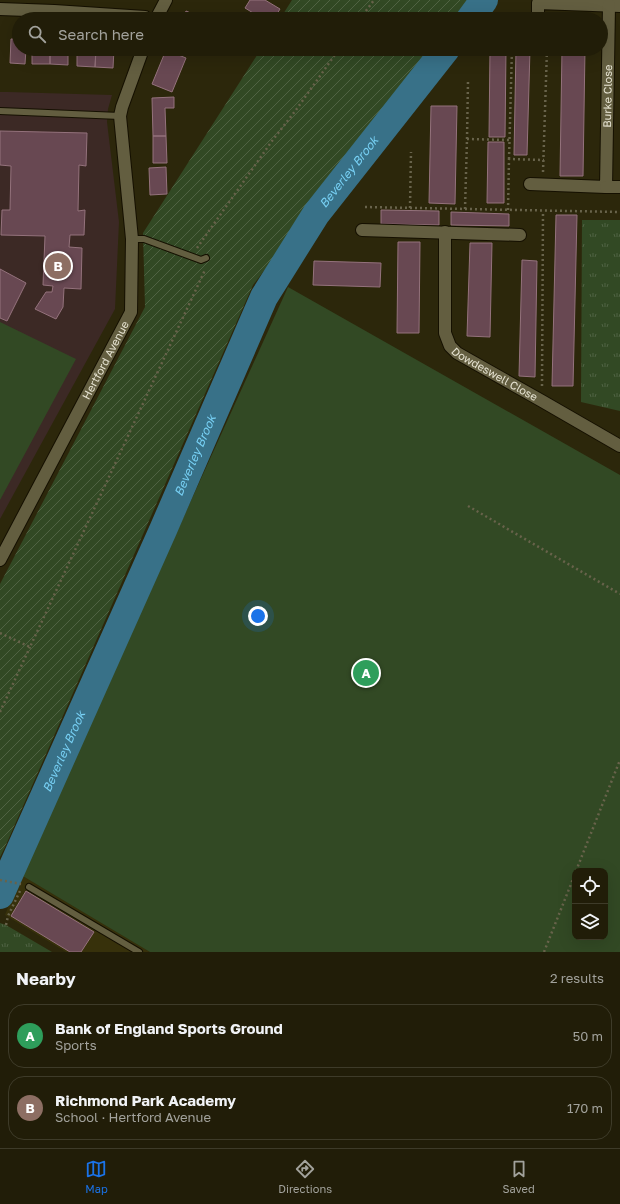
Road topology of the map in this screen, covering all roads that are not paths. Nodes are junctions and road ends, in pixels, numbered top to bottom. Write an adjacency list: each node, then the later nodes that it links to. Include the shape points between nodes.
1 (166, 0): 6 (street)
2 (54, 5): 4 (street); 5 (street)
3 (615, 5): 7 (street, Burke Close, via 538,3); 12 (street, Burke Close)
4 (0, 9)
5 (103, 12)
6 (160, 12)
7 (538, 12)
8 (140, 56): 10 (street, Hertford Avenue)
9 (0, 111): 10 (lane)
10 (120, 116): 17 (street, Hertford Avenue)
11 (530, 184): 12 (street)
12 (606, 187): 13 (street)
13 (620, 187)
14 (362, 230): 15 (street)
15 (445, 232): 16 (street); 19 (street, Dowdeswell Close, via 445,333 450,346 456,353)
16 (520, 235)
17 (132, 238): 18 (lane, via 144,238); 20 (street, Hertford Avenue, via 131,312)
18 (203, 259)
19 (620, 446)
20 (0, 560)
21 (26, 886): 22 (lane)
22 (139, 952)

